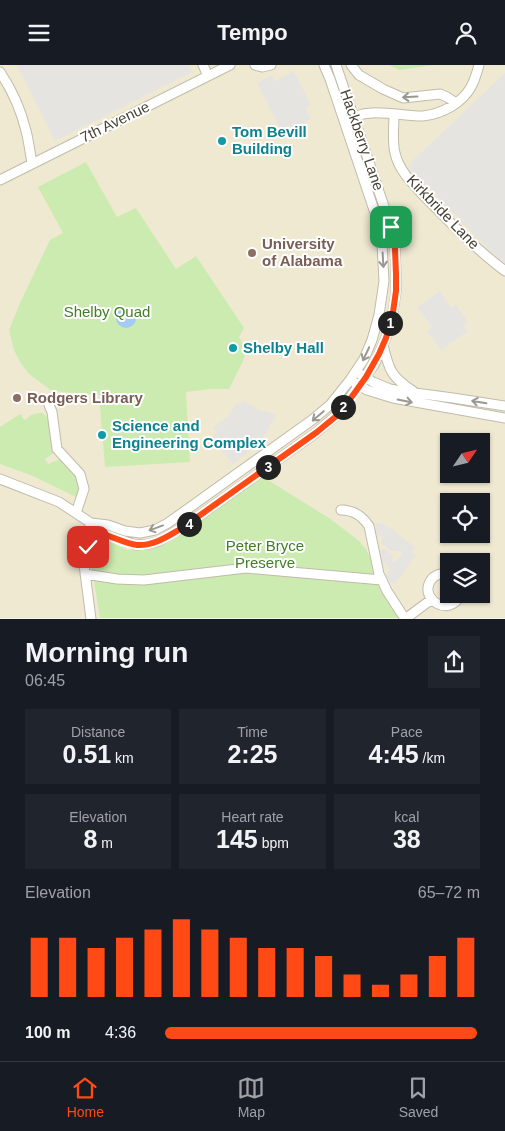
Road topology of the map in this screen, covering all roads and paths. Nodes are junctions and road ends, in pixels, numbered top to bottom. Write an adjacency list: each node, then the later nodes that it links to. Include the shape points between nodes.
1 (202, 65): 10 (street)
2 (230, 65): 10 (street, 7th Avenue)
3 (255, 65): 4 (street)
4 (271, 65)
5 (324, 65): 14 (street, Hackberry Lane)
6 (336, 65): 13 (street, Hackberry Lane)
7 (350, 65): 11 (street, one-way to 7, via 440,94 403,98 358,75)
8 (479, 65): 11 (street, via 472,86)
9 (0, 73): 15 (street, via 22,116)
10 (208, 75): 15 (street, 7th Avenue)
11 (456, 103): 12 (street, via 423,116)
12 (394, 115): 13 (street, via 366,113); 17 (street, Kirkbride Lane, via 394,153 409,179 457,230)
13 (354, 117): 14 (street); 18 (street, Hackberry Lane, via 391,227 395,249 396,291)
14 (346, 129): 19 (street, Hackberry Lane, one-way to 19, via 375,213 382,244 384,281 372,340)
15 (32, 163): 16 (street, 7th Avenue)
16 (0, 180)
17 (505, 271)
18 (383, 345): 20 (street, Hackberry Lane); 23 (street, via 394,377)
19 (356, 371): 20 (street); 21 (street, Hackberry Lane)
20 (366, 377): 22 (street, Hackberry Lane); 23 (street, via 390,389)
21 (350, 380): 22 (street); 30 (street, Hackberry Lane, one-way to 30, via 330,405 312,420 168,523 140,533)
22 (359, 386): 26 (street, one-way to 26, via 403,401); 31 (street, Hackberry Lane, via 340,413 317,432 182,528 149,544 136,545)
23 (416, 393): 25 (street, one-way to 23)
24 (49, 405): 29 (street, via 57,449 80,474 84,489)
25 (505, 406)
26 (505, 418)
27 (1, 483): 29 (street, Hackberry Lane, via 59,502)
28 (342, 510): 35 (street, via 357,514 369,526)
29 (76, 513): 30 (street, Hackberry Lane)
30 (91, 523): 31 (street, Hackberry Lane); 32 (street, via 82,549)
31 (106, 535): 32 (street, via 88,547)
32 (83, 556): 33 (street)
33 (85, 574): 35 (street, via 144,580 246,569); 39 (street)
34 (440, 574): 36 (street, via 429,583)
35 (382, 580): 38 (street)
36 (432, 599): 37 (street, via 440,605); 38 (street)
37 (454, 603)
38 (405, 618)
39 (91, 619)

